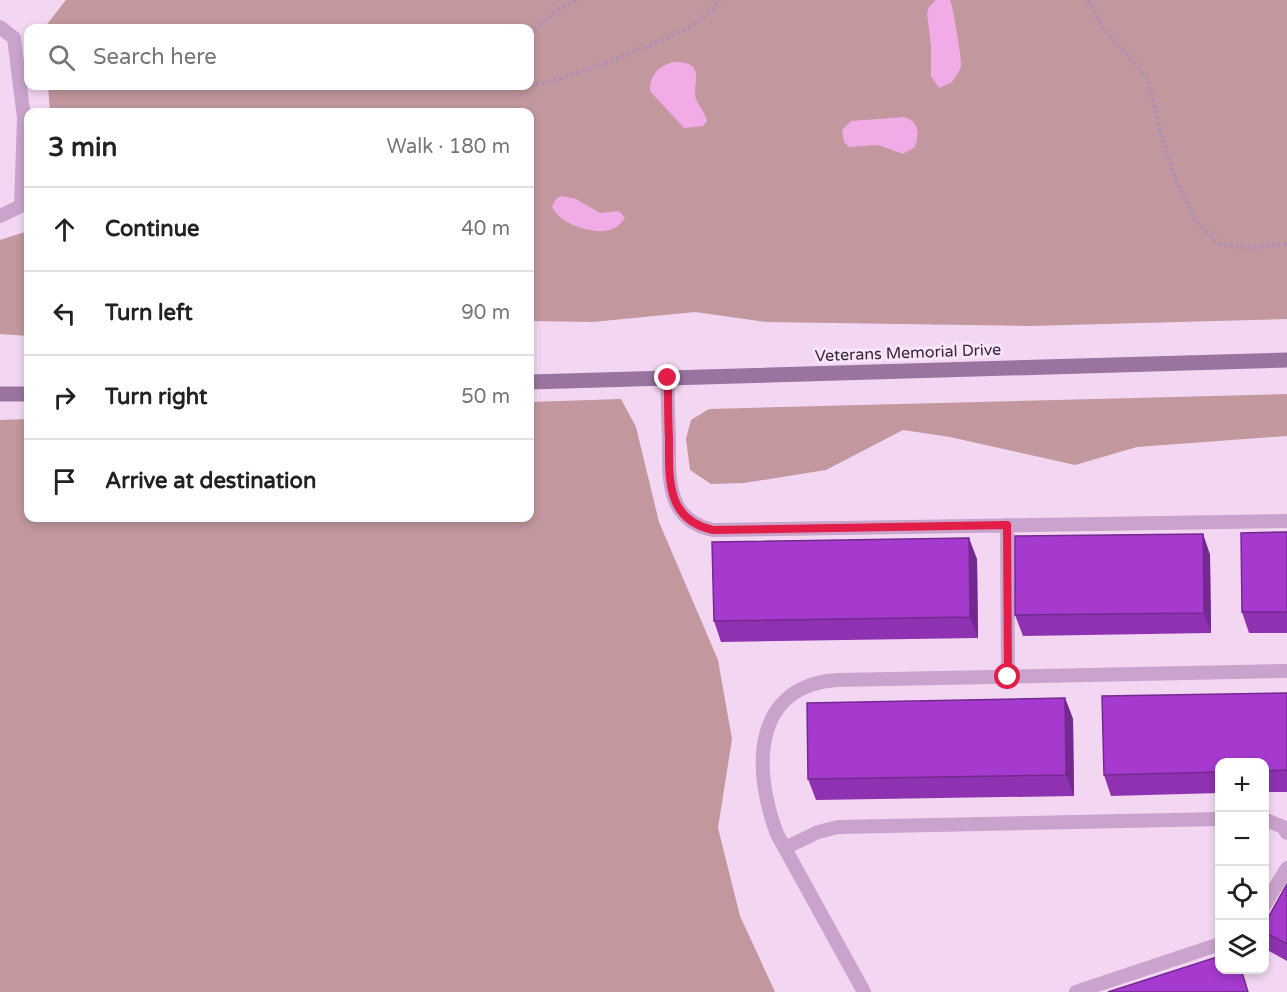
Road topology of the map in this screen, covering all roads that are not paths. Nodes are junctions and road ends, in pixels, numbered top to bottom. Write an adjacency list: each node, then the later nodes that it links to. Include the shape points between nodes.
1 (0, 27): 2 (lane, via 14,38 24,118 21,206)
2 (0, 216)
3 (1287, 360): 4 (street, Veterans Memorial Drive)
4 (668, 378): 5 (street, Veterans Memorial Drive); 9 (lane, via 671,488 683,514 701,527 713,530)
5 (534, 382)
6 (0, 394): 7 (street)
7 (24, 394)
8 (1287, 521): 9 (lane)
9 (1007, 525): 11 (lane)
10 (1287, 671): 11 (lane)
11 (1008, 677): 15 (lane, via 819,681 788,695 776,708 767,728 765,747 769,812)
12 (1215, 819): 15 (lane, via 838,827)
13 (1269, 821): 14 (lane)
14 (1287, 833)
15 (785, 848): 19 (lane)
16 (1287, 868): 17 (lane)
17 (1269, 898)
18 (1215, 946): 20 (lane)
19 (864, 992)
20 (1076, 992)

